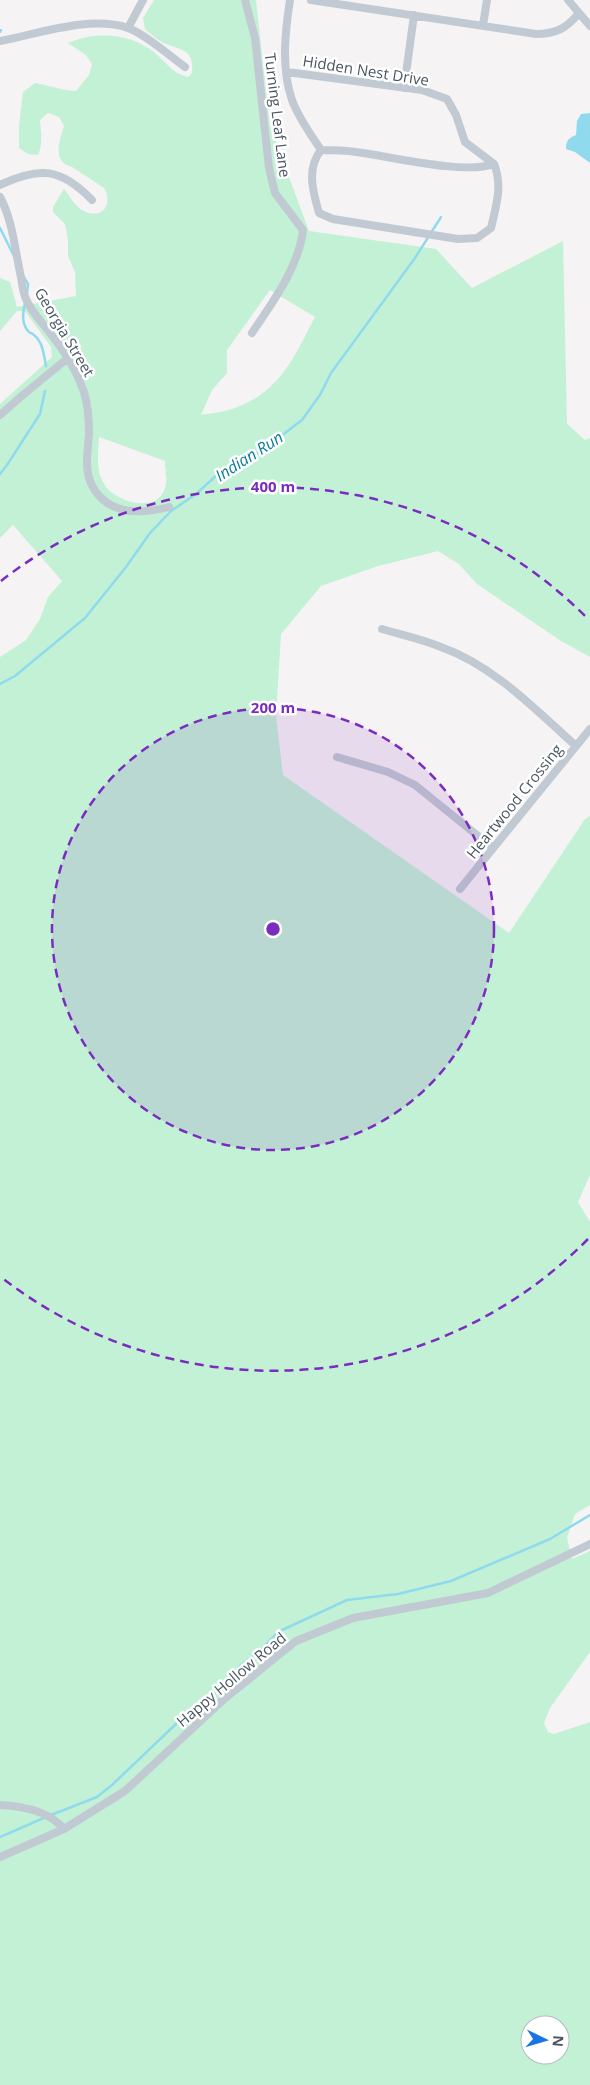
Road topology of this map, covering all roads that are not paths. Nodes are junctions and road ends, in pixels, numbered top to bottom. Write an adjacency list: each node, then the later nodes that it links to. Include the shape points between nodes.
1 (143, 0): 11 (street)
2 (245, 0): 21 (street, Turning Leaf Lane, via 255,38 275,193 303,230 302,242 290,269)
3 (290, 0): 14 (street, via 284,40)
4 (311, 0): 8 (street)
5 (487, 0): 9 (street)
6 (568, 0): 7 (street)
7 (579, 13): 9 (street, via 558,32 547,34); 10 (street)
8 (414, 15): 9 (street); 15 (street)
9 (483, 25)
10 (590, 26)
11 (128, 28): 12 (street, via 83,24); 13 (street)
12 (0, 41)
13 (185, 67)
14 (287, 72): 15 (street, Hidden Nest Drive); 16 (street, via 292,100)
15 (404, 88): 17 (street, Hidden Nest Drive, via 422,90 447,99 465,142)
16 (321, 150): 17 (street, via 354,151 403,160 483,168); 17 (street, via 314,158 312,172 319,214 458,239 477,238 491,228 499,177)
17 (494, 164)
18 (0, 185): 20 (street, via 19,176 49,172 76,184)
19 (0, 197): 22 (street, Georgia Street, via 11,229 25,299)
20 (92, 200)
21 (252, 333)
22 (68, 358): 23 (street); 24 (street, Georgia Street, via 84,392 88,412 87,466 93,489 112,506 126,512 150,512)
23 (0, 415)
24 (169, 507)
25 (382, 629): 27 (street, via 442,647 472,662 504,682)
26 (590, 729): 27 (street, Heartwood Crossing)
27 (576, 746): 29 (street, Heartwood Crossing)
28 (337, 757): 29 (street, via 388,772 415,785)
29 (493, 848): 30 (street, Heartwood Crossing)
30 (460, 889)
31 (590, 1544): 33 (street, Happy Hollow Road, via 488,1593 353,1618 296,1641 224,1700 125,1791)
32 (0, 1805): 33 (street, via 20,1806 56,1820)
33 (64, 1829): 34 (street, Happy Hollow Road)
34 (0, 1857)

